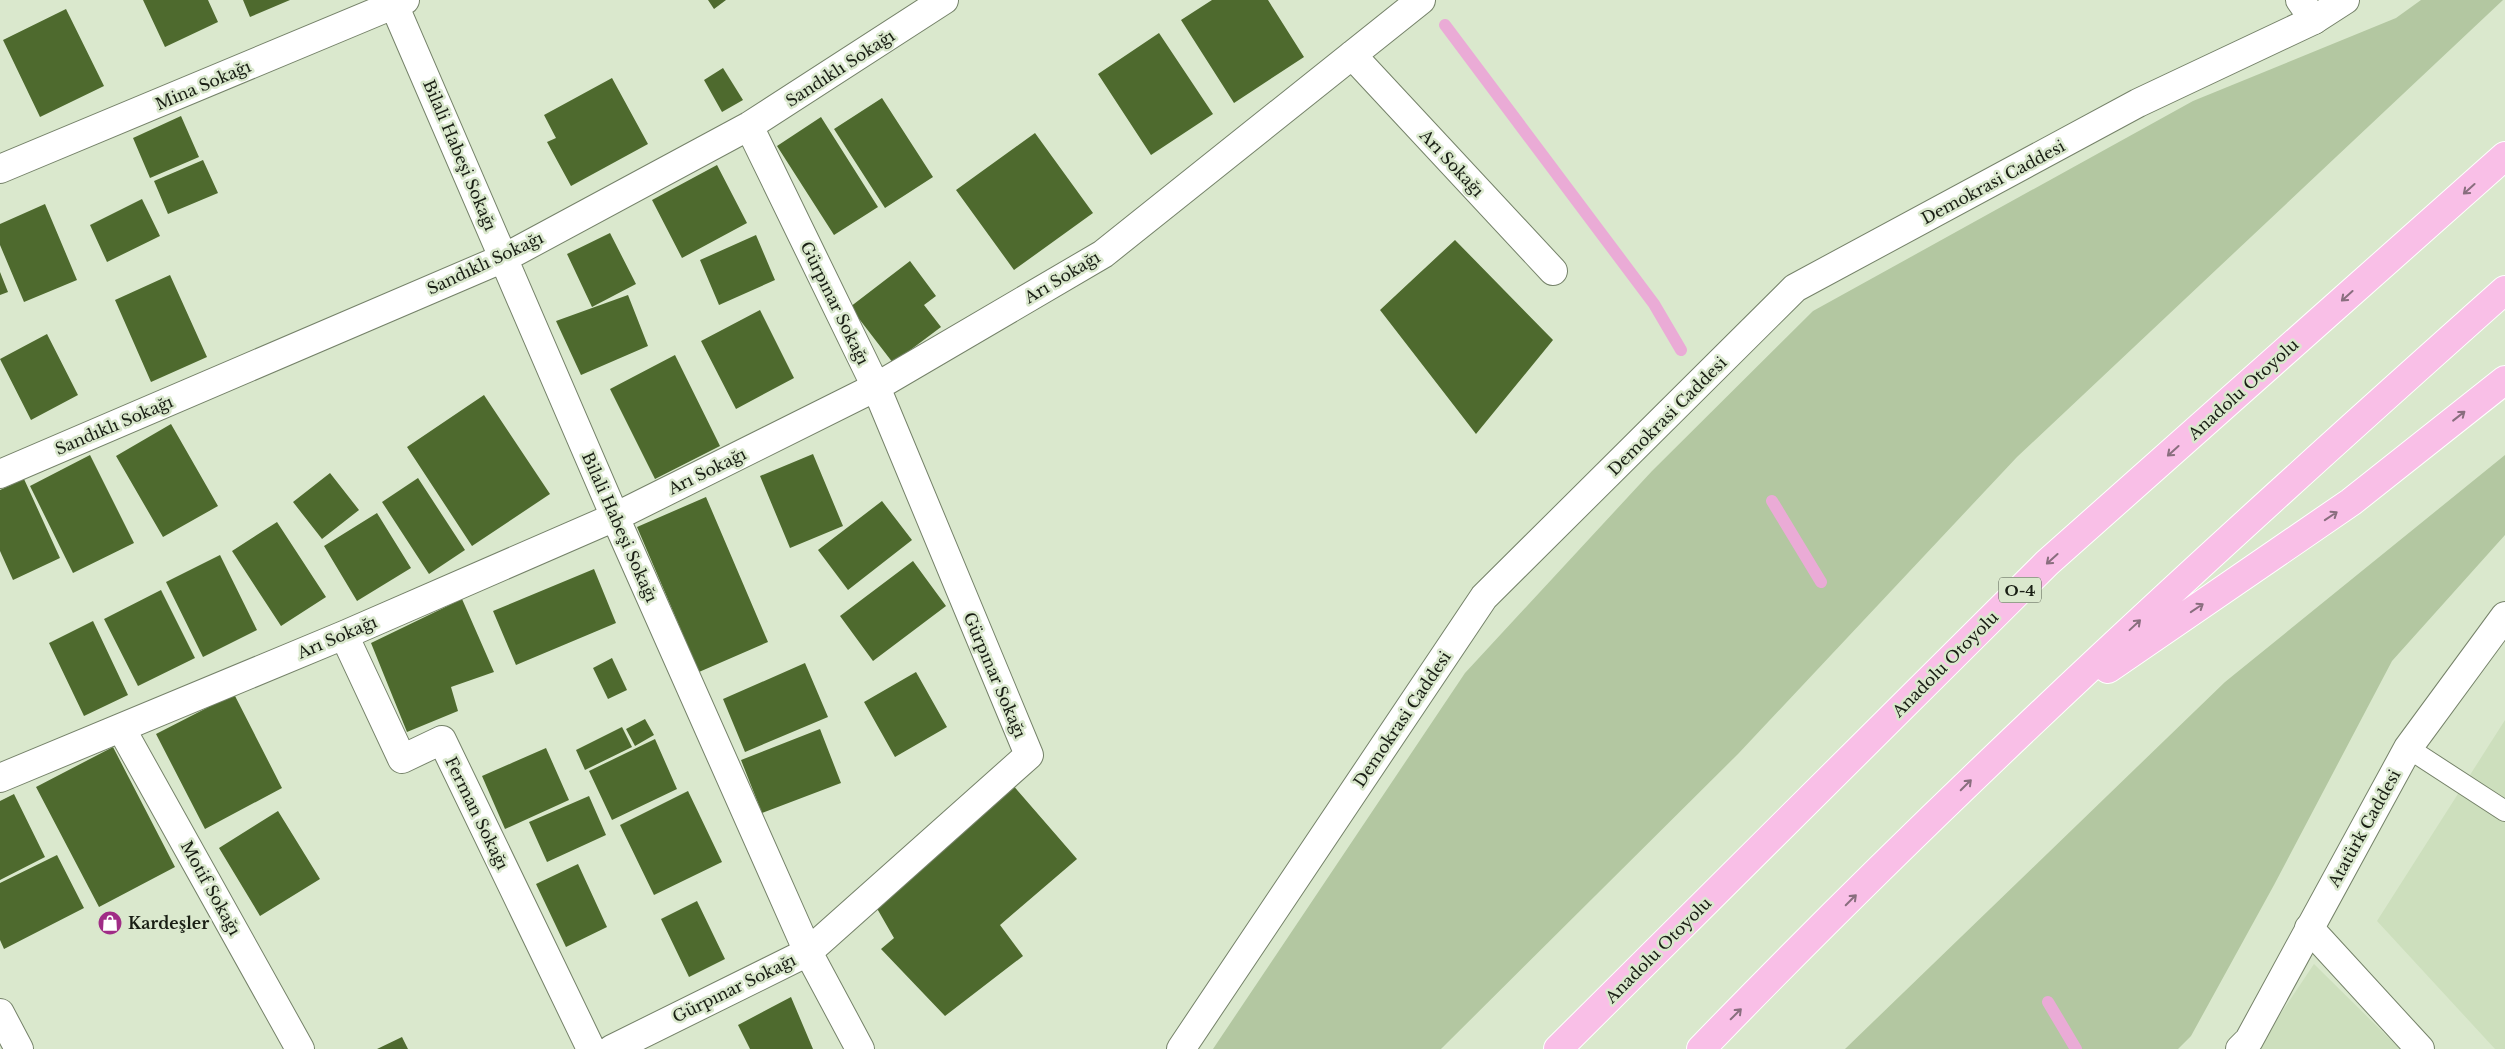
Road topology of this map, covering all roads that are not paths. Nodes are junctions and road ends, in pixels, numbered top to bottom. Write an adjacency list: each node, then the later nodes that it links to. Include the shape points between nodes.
1 (944, 0): 7 (street, Sandıklı Sokağı)
2 (1421, 0): 6 (street, Arı Sokağı)
3 (2345, 0): 5 (street, Demokrasi Caddesi)
4 (398, 2): 9 (street, Mina Sokağı); 10 (street, Bilali Habeşi Sokağı)
5 (2307, 10): 32 (street, Demokrasi Caddesi, via 1795,288 1484,597)
6 (1352, 55): 11 (street, Arı Sokağı); 14 (street, Arı Sokağı, via 1103,254)
7 (749, 126): 10 (street, Sandıklı Sokağı); 14 (street, Gürpınar Sokağı)
8 (2505, 156): 33 (highway, Anadolu Otoyolu / O-4, one-way to 33, via 2047,563)
9 (0, 169)
10 (504, 258): 15 (street, Sandıklı Sokağı); 16 (street, Bilali Habeşi Sokağı)
11 (1553, 271)
12 (2505, 290): 19 (highway, one-way to 12, via 2332,443)
13 (2505, 380): 19 (highway, one-way to 13, via 2351,502)
14 (876, 387): 16 (street, Arı Sokağı); 25 (street, Gürpınar Sokağı, via 1029,755)
15 (0, 474)
16 (615, 516): 18 (street, Arı Sokağı); 25 (street, Bilali Habeşi Sokağı)
17 (2505, 616): 21 (street, Atatürk Caddesi)
18 (344, 635): 20 (street, Arı Sokağı); 29 (street, Ferman Sokağı, via 402,759 442,740)
19 (2027, 725): 34 (highway, one-way to 19)
20 (121, 728): 22 (street, Arı Sokağı); 28 (street, Motif Sokağı)
21 (2408, 748): 23 (lane); 24 (street, Atatürk Caddesi)
22 (0, 778)
23 (2505, 811)
24 (2309, 928): 35 (street, Atatürk Caddesi, via 2249,1040); 36 (street)
25 (808, 952): 30 (street, Gürpınar Sokağı); 31 (street, Bilali Habeşi Sokağı)
26 (0, 1013): 27 (street)
27 (19, 1049)
28 (300, 1049)
29 (591, 1049)
30 (612, 1049)
31 (860, 1049)
32 (1181, 1049)
33 (1558, 1049)
34 (1702, 1049)
35 (2240, 1049)
36 (2420, 1049)

